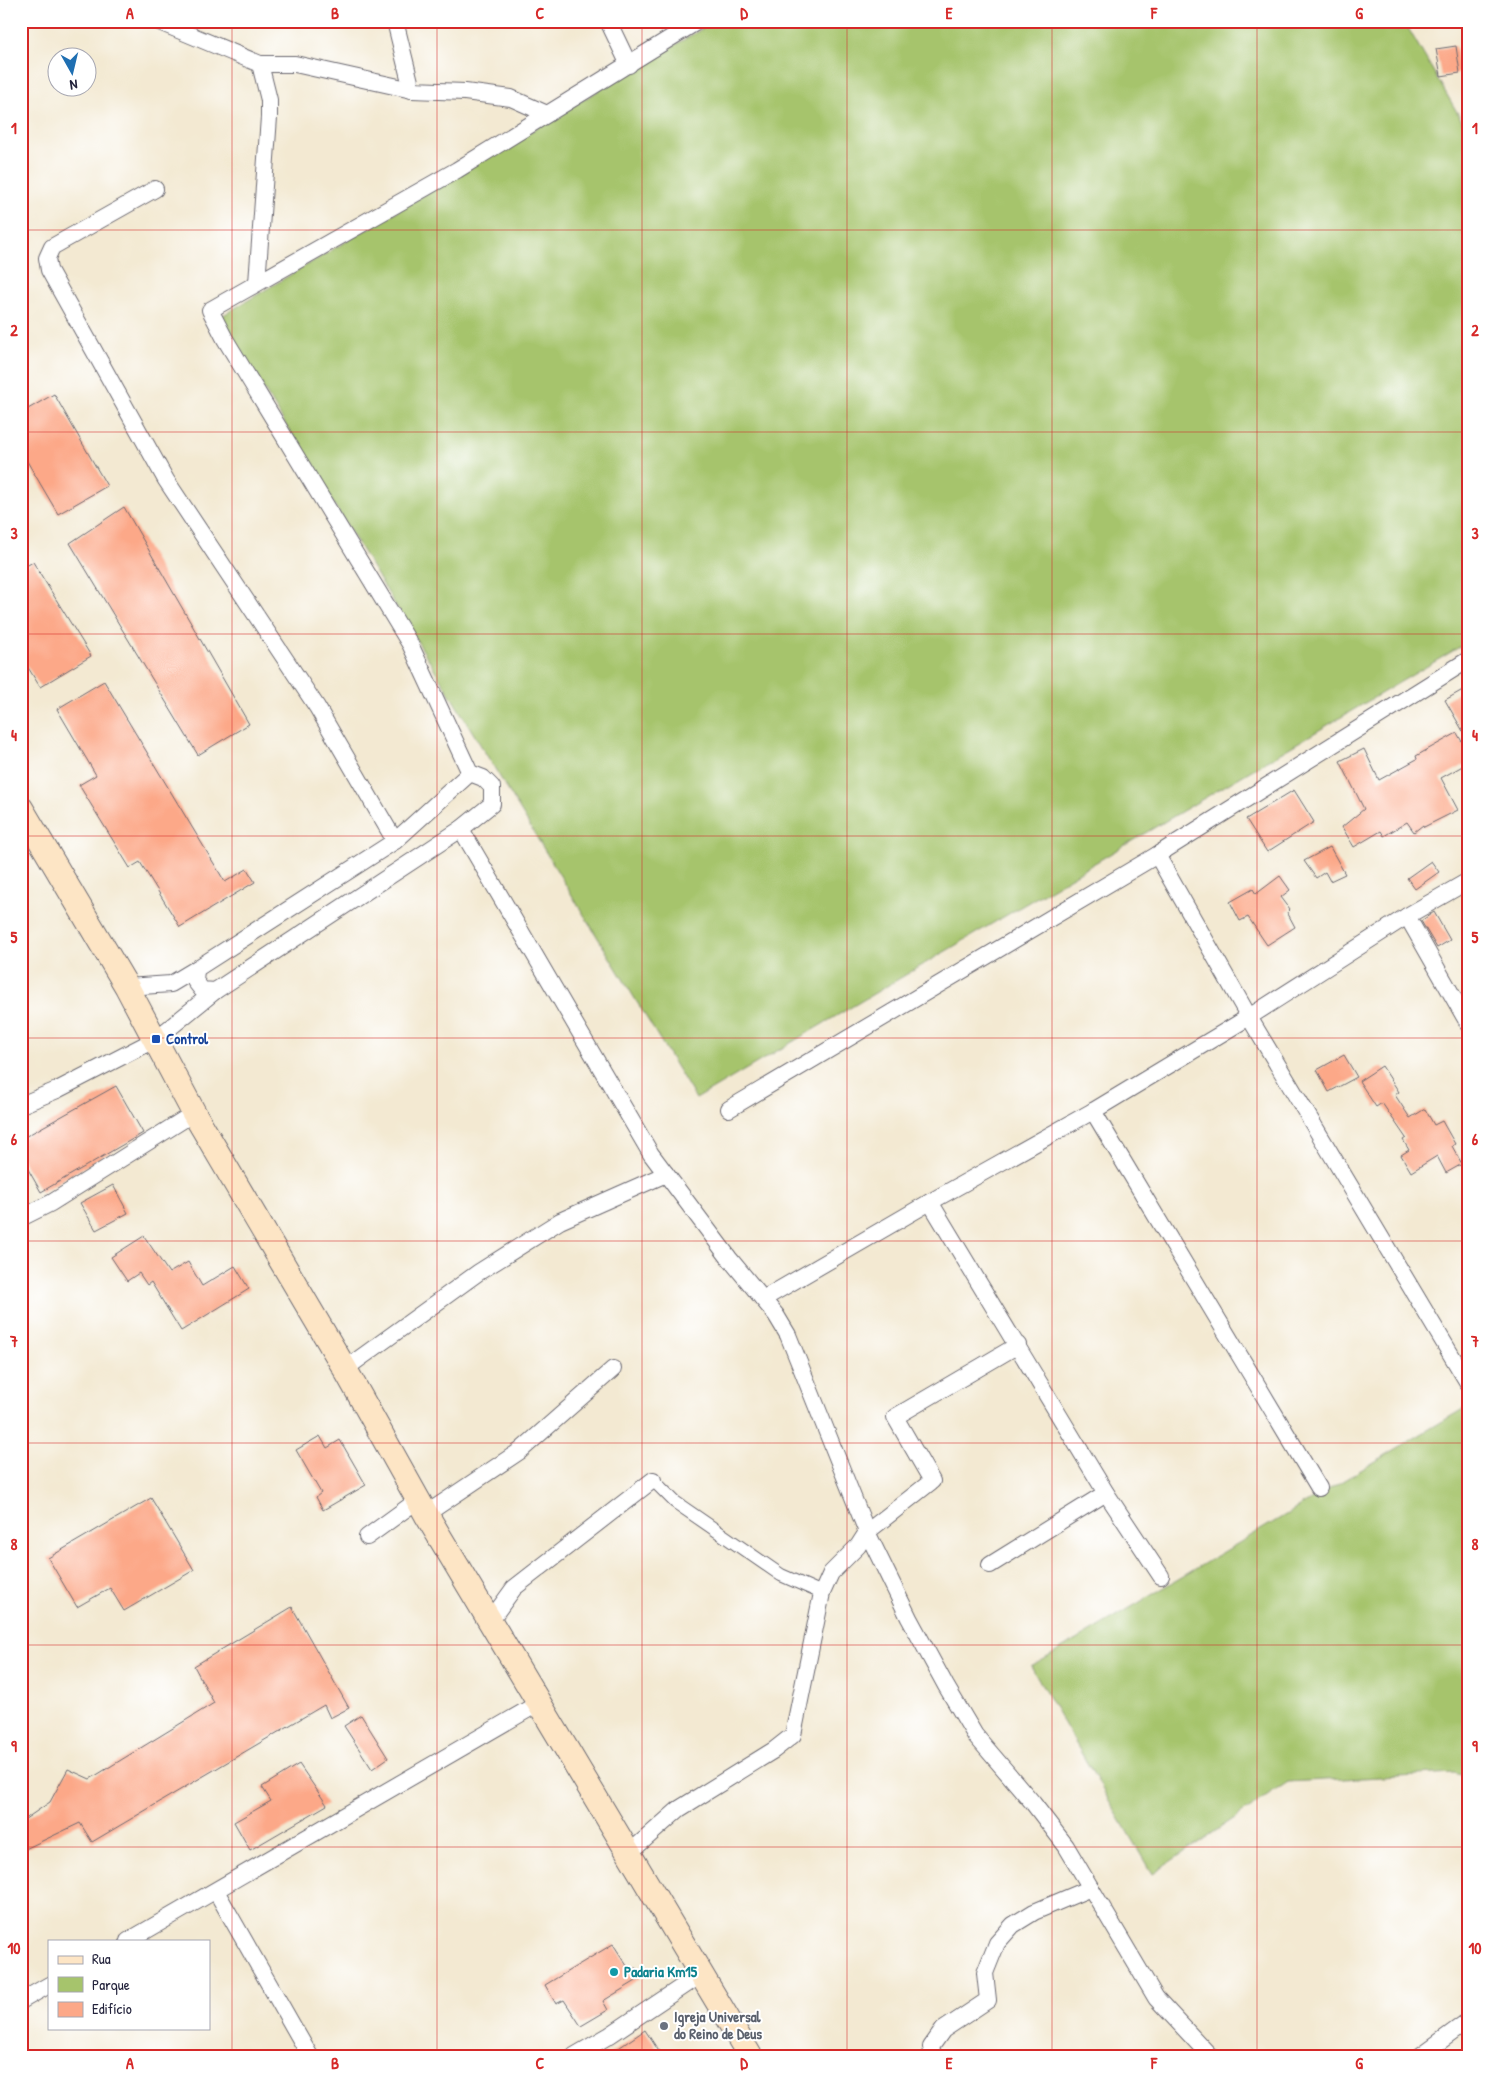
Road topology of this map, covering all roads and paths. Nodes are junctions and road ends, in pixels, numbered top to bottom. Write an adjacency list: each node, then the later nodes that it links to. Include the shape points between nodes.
1 (157, 21): 5 (street)
2 (395, 21): 7 (street)
3 (608, 21): 6 (street)
4 (698, 21): 6 (street)
5 (260, 64): 7 (street, via 295,64); 10 (street, via 269,100 269,116)
6 (628, 65): 8 (street)
7 (412, 90): 8 (street, via 511,98)
8 (547, 114): 10 (street, via 457,170)
9 (155, 189): 15 (street, via 52,247 47,258 49,270 166,480 317,707)
10 (257, 283): 12 (street, via 210,310 410,644)
11 (1468, 660): 16 (street)
12 (470, 773): 14 (street, via 483,778 492,787 492,804); 15 (street)
13 (21, 808): 20 (main road)
14 (461, 829): 21 (street); 29 (street, via 651,1154)
15 (395, 841): 19 (street)
16 (1158, 855): 22 (street); 26 (street)
17 (1468, 881): 18 (street)
18 (1407, 916): 22 (street); 23 (street)
19 (196, 969): 20 (street, via 171,984); 21 (street, via 195,981 202,990)
20 (127, 987): 24 (main road)
21 (215, 991): 24 (street)
22 (1249, 1016): 27 (street); 36 (street)
23 (1468, 1023)
24 (156, 1040): 25 (street, via 58,1090); 28 (main road)
25 (21, 1105)
26 (729, 1109)
27 (1093, 1111): 30 (street); 38 (street)
28 (194, 1113): 31 (street, via 51,1203); 34 (main road)
29 (666, 1174): 32 (street); 34 (street, via 560,1221 479,1272)
30 (930, 1202): 32 (street); 33 (street)
31 (21, 1218)
32 (763, 1299): 41 (street, via 788,1335)
33 (1018, 1345): 39 (street); 41 (street, via 895,1417 932,1481)
34 (345, 1369): 40 (main road)
35 (613, 1369): 40 (street, via 520,1451)
36 (1468, 1383)
37 (653, 1480): 45 (street, via 675,1502 781,1575); 46 (street, via 514,1588)
38 (1319, 1488)
39 (1106, 1493): 43 (street); 44 (street)
40 (422, 1507): 42 (street); 46 (main road)
41 (867, 1532): 45 (street, via 831,1573); 49 (street, via 909,1618 975,1735 1066,1846)
42 (367, 1537)
43 (990, 1565)
44 (1161, 1576)
45 (822, 1593): 48 (street, via 793,1735 679,1809)
46 (490, 1621): 47 (main road)
47 (539, 1704): 48 (main road); 50 (street)
48 (628, 1854): 52 (main road)
49 (1091, 1888): 59 (street, via 1034,1912 1013,1925 996,1943 985,1973 988,2000 943,2030 931,2047); 60 (street, via 1156,1998)
50 (216, 1891): 51 (street); 56 (street)
51 (130, 1940)
52 (701, 1974): 57 (street); 58 (main road)
53 (48, 1986): 54 (street)
54 (21, 2001)
55 (1468, 2021): 61 (street)
56 (310, 2056)
57 (574, 2056)
58 (750, 2056)
59 (933, 2056)
60 (1210, 2056)
61 (1420, 2056)

